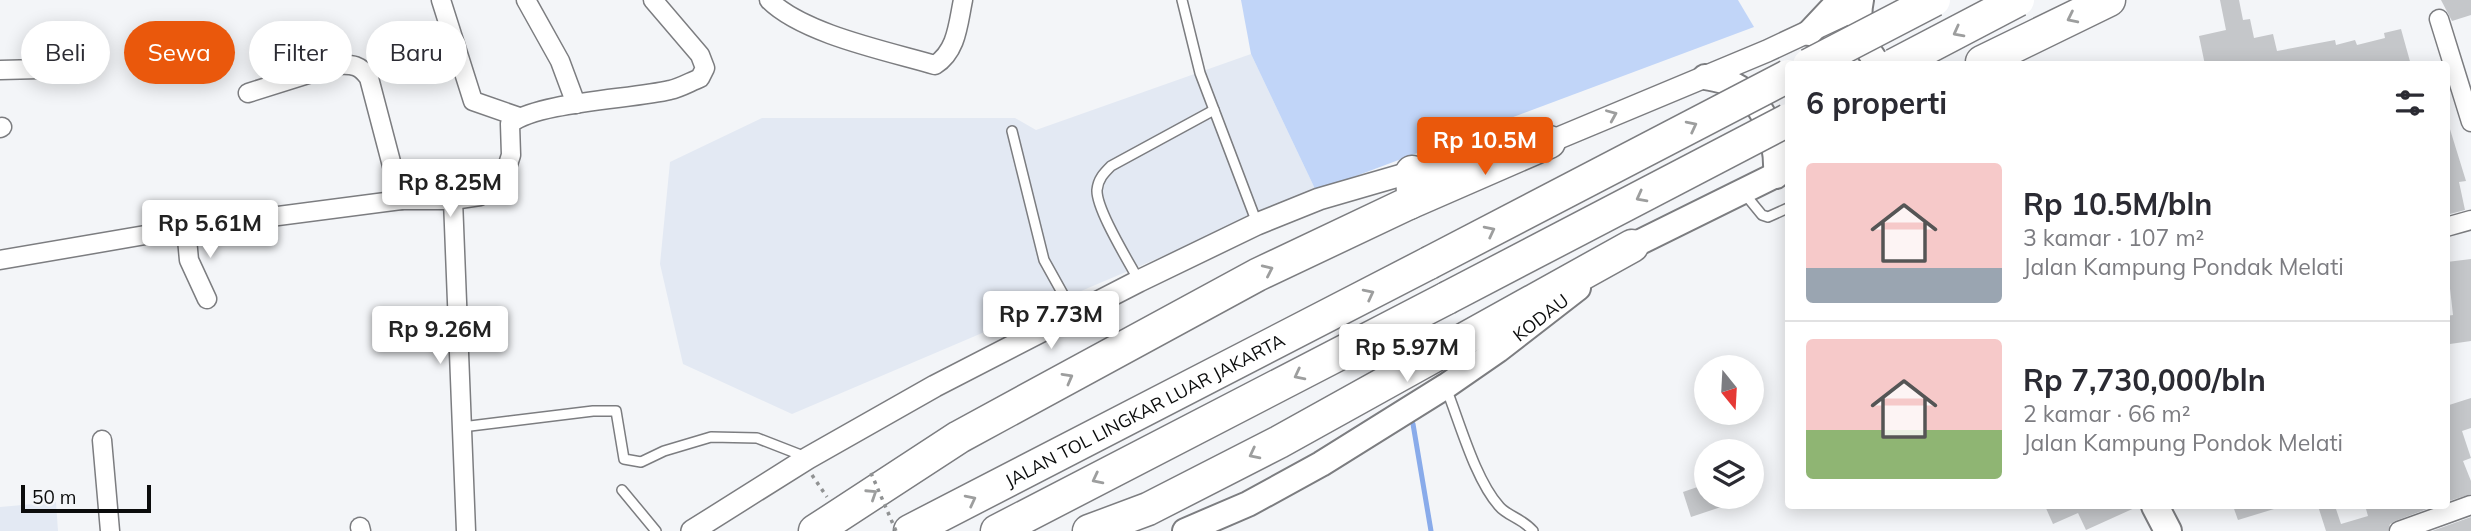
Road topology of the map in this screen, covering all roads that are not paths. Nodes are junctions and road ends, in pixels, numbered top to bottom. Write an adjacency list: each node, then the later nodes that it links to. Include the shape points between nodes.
1 (441, 0): 25 (street, via 473,101)
2 (526, 0): 23 (street, via 561,61)
3 (653, 0): 23 (street, via 700,55 705,68 700,78 671,90)
4 (769, 0): 5 (street, via 787,16 935,65 953,45)
5 (963, 0)
6 (1182, 0): 24 (lane)
7 (1934, 0): 13 (highway, bridge)
8 (1998, 0): 14 (main road, via 1999,25)
9 (2018, 0): 16 (highway, one-way to 16, bridge)
10 (2109, 0): 14 (highway, one-way to 14, via 2035,37)
11 (1854, 3): 13 (main road); 15 (main road, via 1861,34)
12 (2439, 19): 17 (street)
13 (1804, 46): 20 (street, via 1768,51)
14 (1986, 55)
15 (1876, 61)
16 (1902, 61)
17 (2458, 67): 27 (street)
18 (21, 69): 19 (street)
19 (0, 70)
20 (1705, 77): 29 (street, one-way to 20); 30 (main road, via 1729,83 1749,97 1773,140)
21 (1785, 78): 57 (highway, JALAN TOL LINGKAR LUAR JAKARTA, one-way to 21, bridge)
22 (248, 93): 33 (street, via 337,65 361,67 369,78)
23 (576, 104): 25 (street)
24 (1214, 110): 37 (lane); 42 (lane, via 1111,166 1100,180 1097,189 1102,209)
25 (519, 117): 34 (street, via 510,124 511,155 503,180 480,196)
26 (1785, 122): 58 (highway, one-way to 58, bridge)
27 (2471, 122)
28 (1012, 131): 44 (lane, via 1044,260)
29 (1549, 142): 31 (highway)
30 (1782, 173): 32 (main road, KODAU)
31 (1410, 188): 37 (street, via 1319,200); 56 (highway, one-way to 31, via 960,437)
32 (1744, 192): 35 (lane, via 1762,215); 40 (main road, KODAU)
33 (401, 200): 34 (street); 39 (street)
34 (453, 200): 46 (street)
35 (1785, 209)
36 (2471, 220): 38 (street)
37 (1257, 224): 42 (street)
38 (2450, 226)
39 (186, 228): 41 (street); 43 (street, via 189,260)
40 (1632, 246): 45 (main road, KODAU); 59 (highway, one-way to 59, via 1279,442 1148,509)
41 (0, 260)
42 (1139, 281): 44 (street)
43 (207, 299)
44 (1074, 315): 48 (street)
45 (1446, 386): 60 (main road, KODAU, via 1321,464 1248,504); 61 (lane, via 1487,492 1502,510)
46 (462, 427): 48 (lane, via 616,411 624,459 640,462 711,437 757,438); 53 (street)
47 (102, 440): 52 (street)
48 (805, 459): 55 (street)
49 (622, 490): 54 (lane)
50 (2471, 505): 63 (street)
51 (2157, 509): 62 (main road)
52 (110, 531)
53 (466, 531)
54 (656, 531)
55 (692, 531)
56 (815, 531)
57 (910, 531)
58 (997, 531)
59 (1089, 531)
60 (1185, 531)
61 (1533, 531)
62 (2168, 531)
63 (2399, 531)

